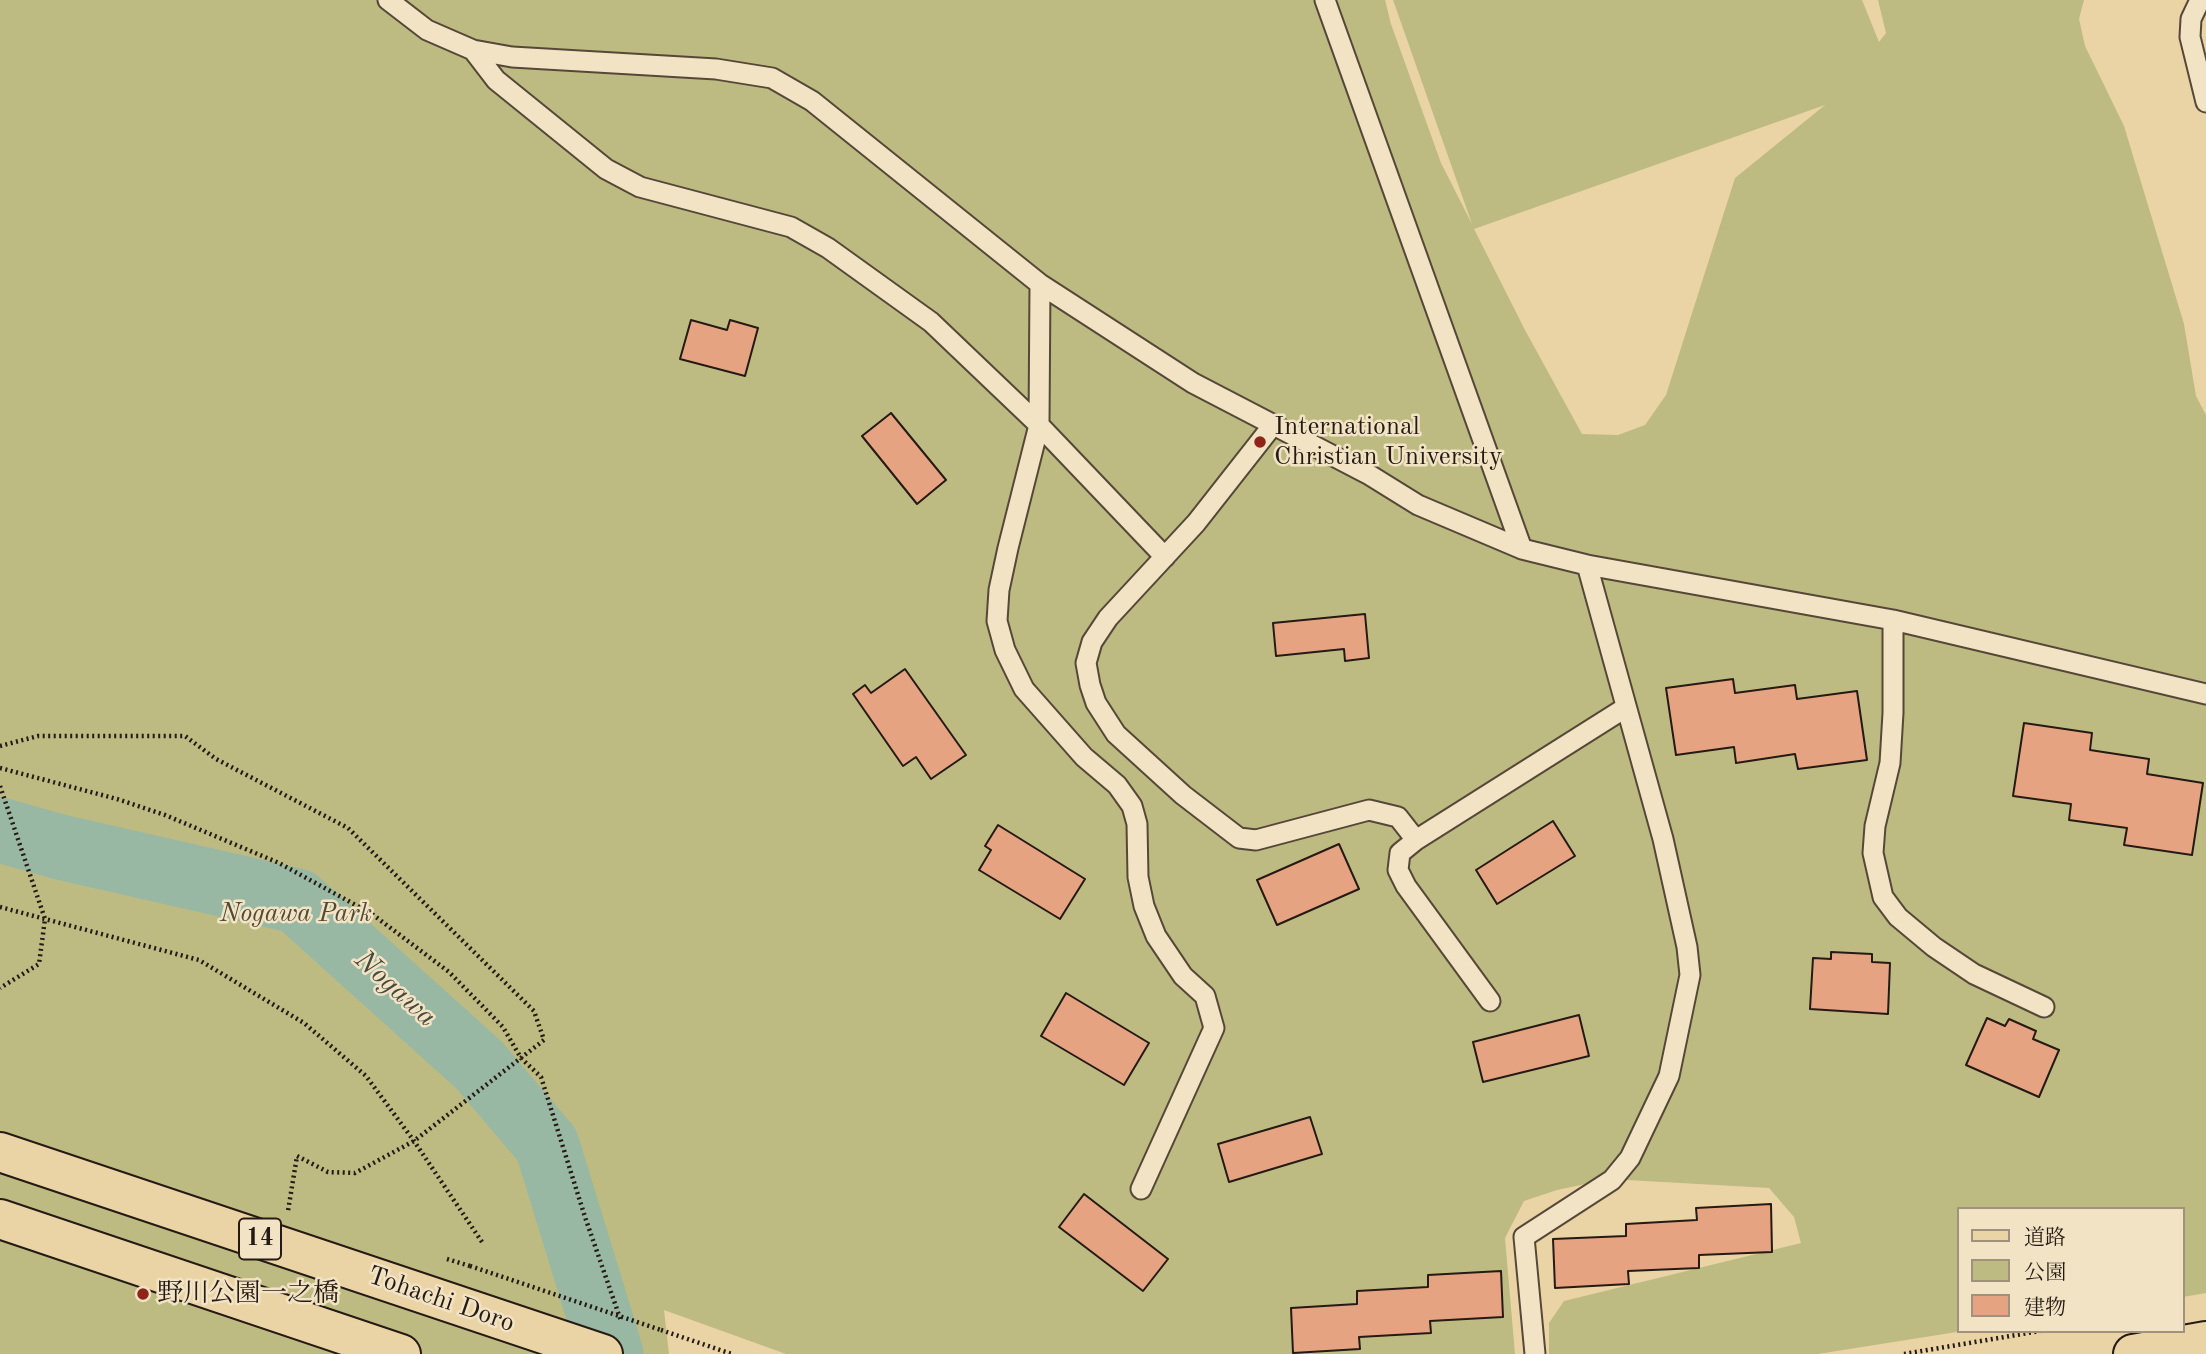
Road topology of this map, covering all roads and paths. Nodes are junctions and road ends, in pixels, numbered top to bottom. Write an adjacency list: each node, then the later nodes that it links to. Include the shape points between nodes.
1 (388, 0): 4 (lane, via 427,30)
2 (1325, 0): 9 (lane)
3 (2200, 0): 5 (lane, via 2191,19 2190,37)
4 (473, 50): 6 (lane, via 512,57 728,70 772,78 811,101); 7 (lane, via 496,80 606,169 640,187 791,227 828,248 931,322)
5 (2206, 102)
6 (1040, 284): 7 (lane); 8 (lane, via 1193,383)
7 (1039, 425): 10 (lane); 27 (lane, via 999,590 997,621 1004,650 1024,689 1132,806 1144,906 1156,936 1183,976 1205,996 1214,1028)
8 (1273, 425): 9 (lane, via 1418,505); 10 (lane)
9 (1522, 549): 11 (lane)
10 (1165, 557): 18 (lane, via 1108,618 1092,642 1086,663 1096,703 1116,734 1182,795 1239,838 1256,840 1369,810 1398,817)
11 (1587, 565): 12 (lane); 14 (lane)
12 (1893, 620): 13 (lane); 23 (lane, via 1890,762 1872,853 1884,897 1898,917 1944,954 1974,974)
13 (2206, 694)
14 (1625, 708): 18 (lane); 37 (lane, via 1663,839 1690,975 1669,1076 1630,1158 1612,1180 1524,1237)
15 (0, 746): 24 (path, via 38,736 185,736 216,759 348,828 534,1011 544,1040)
16 (0, 768): 24 (path, via 165,816 279,863 372,914 449,972 503,1027)
17 (0, 786): 20 (path)
18 (1416, 840): 22 (lane, via 1400,853 1398,870)
19 (0, 907): 20 (path)
20 (45, 919): 21 (path, via 39,964); 25 (path, via 199,960 293,1016 366,1076)
21 (0, 988)
22 (1490, 1001)
23 (2044, 1007)
24 (521, 1058): 25 (path); 34 (path, via 541,1077 589,1230)
25 (414, 1141): 28 (path, via 355,1173 328,1172 297,1156); 30 (path)
26 (0, 1152): 34 (main road, Tohachi Doro / 14, via 520,1326)
27 (1141, 1189)
28 (287, 1212)
29 (0, 1219): 35 (main road, 14)
30 (482, 1242)
31 (471, 1266): 36 (path, bridge)
32 (2028, 1333): 38 (path)
33 (2206, 1341): 39 (main road)
34 (614, 1342)
35 (401, 1354)
36 (732, 1354)
37 (1535, 1354)
38 (1905, 1354)
39 (2133, 1354)

